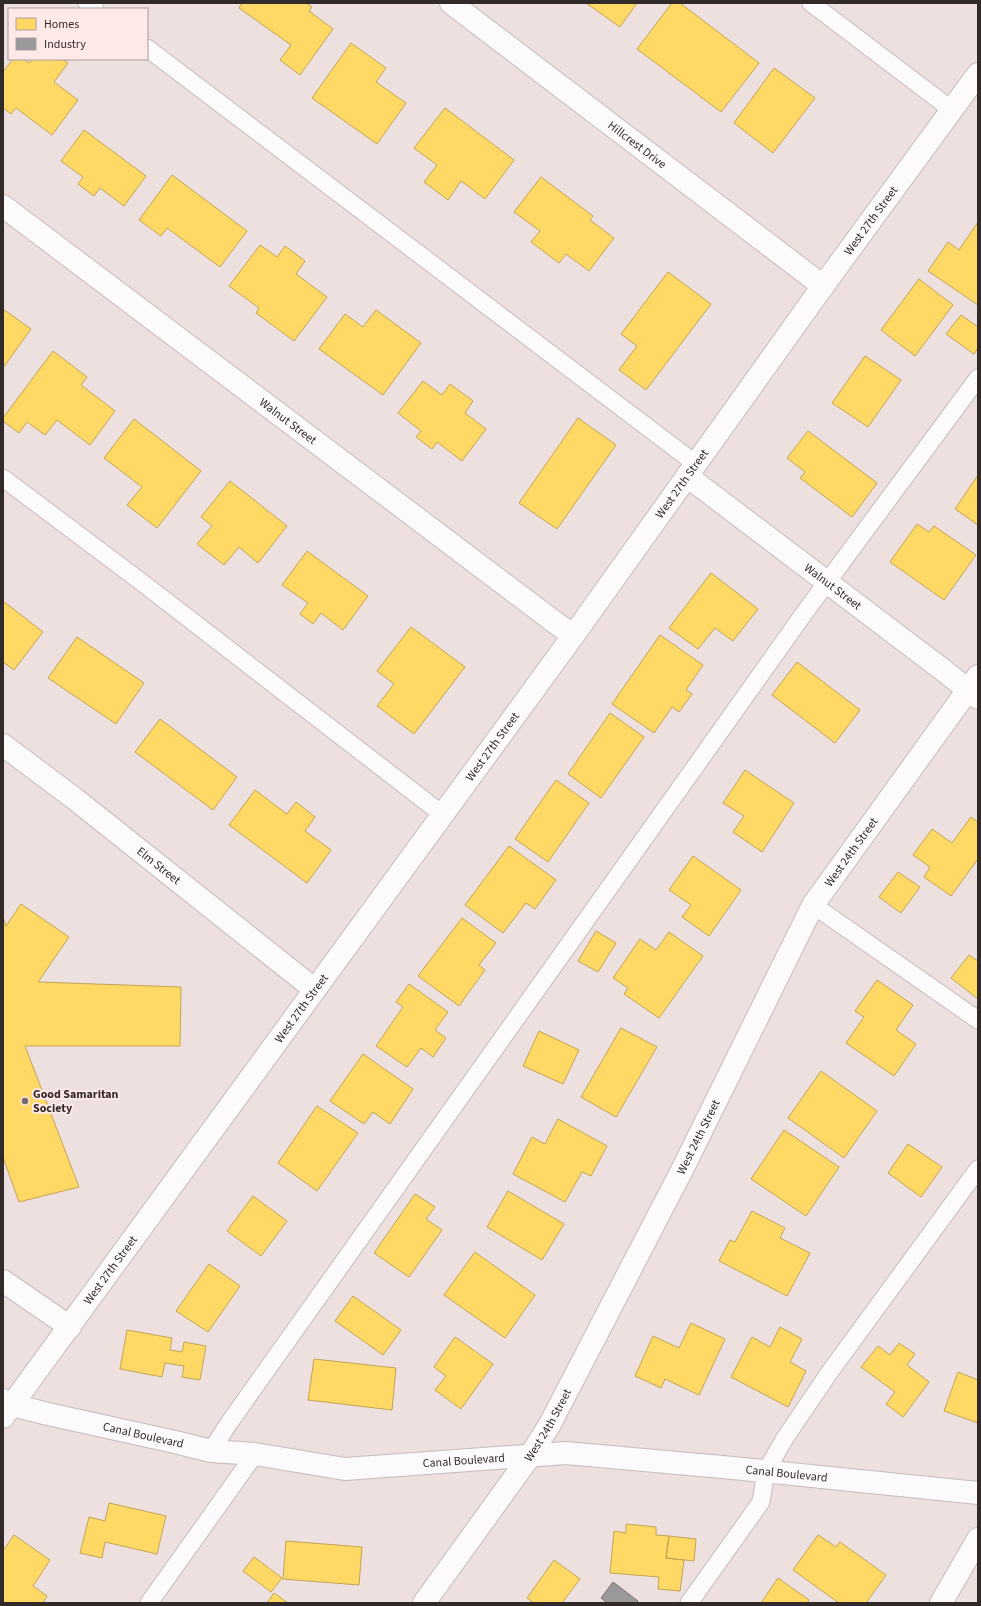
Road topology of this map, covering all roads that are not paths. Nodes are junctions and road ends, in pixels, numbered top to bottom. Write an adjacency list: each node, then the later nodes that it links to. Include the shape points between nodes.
1 (451, 3): 7 (street, Hillcrest Drive)
2 (811, 3): 5 (lane)
3 (148, 49): 9 (lane)
4 (978, 74): 5 (street, West 27th Street)
5 (952, 110): 7 (street, West 27th Street)
6 (3, 206): 12 (street, Walnut Street)
7 (823, 286): 9 (street, West 27th Street)
8 (978, 378): 11 (lane)
9 (692, 470): 11 (street, Walnut Street); 12 (street, West 27th Street)
10 (3, 478): 15 (lane)
11 (827, 582): 13 (street, Walnut Street); 23 (lane)
12 (573, 636): 15 (street, West 27th Street)
13 (975, 688): 16 (street, West 24th Street)
14 (3, 745): 17 (street, Elm Street)
15 (442, 814): 17 (street, West 27th Street)
16 (813, 905): 18 (lane); 25 (street, West 24th Street, via 682,1170 550,1424)
17 (314, 989): 21 (street, West 27th Street)
18 (978, 1020)
19 (978, 1168): 26 (lane, via 829,1373)
20 (3, 1282): 21 (street)
21 (70, 1327): 22 (street, West 27th Street)
22 (6, 1407): 23 (street, Canal Boulevard)
23 (211, 1452): 24 (street, Canal Boulevard)
24 (255, 1454): 25 (street, Canal Boulevard, via 345,1469); 29 (lane)
25 (530, 1456): 26 (street, Canal Boulevard, via 566,1453); 30 (street, West 24th Street)
26 (766, 1471): 27 (street, Canal Boulevard); 31 (lane, via 761,1502)
27 (978, 1494)
28 (978, 1539): 32 (street)
29 (149, 1603)
30 (424, 1603)
31 (689, 1603)
32 (940, 1603)

